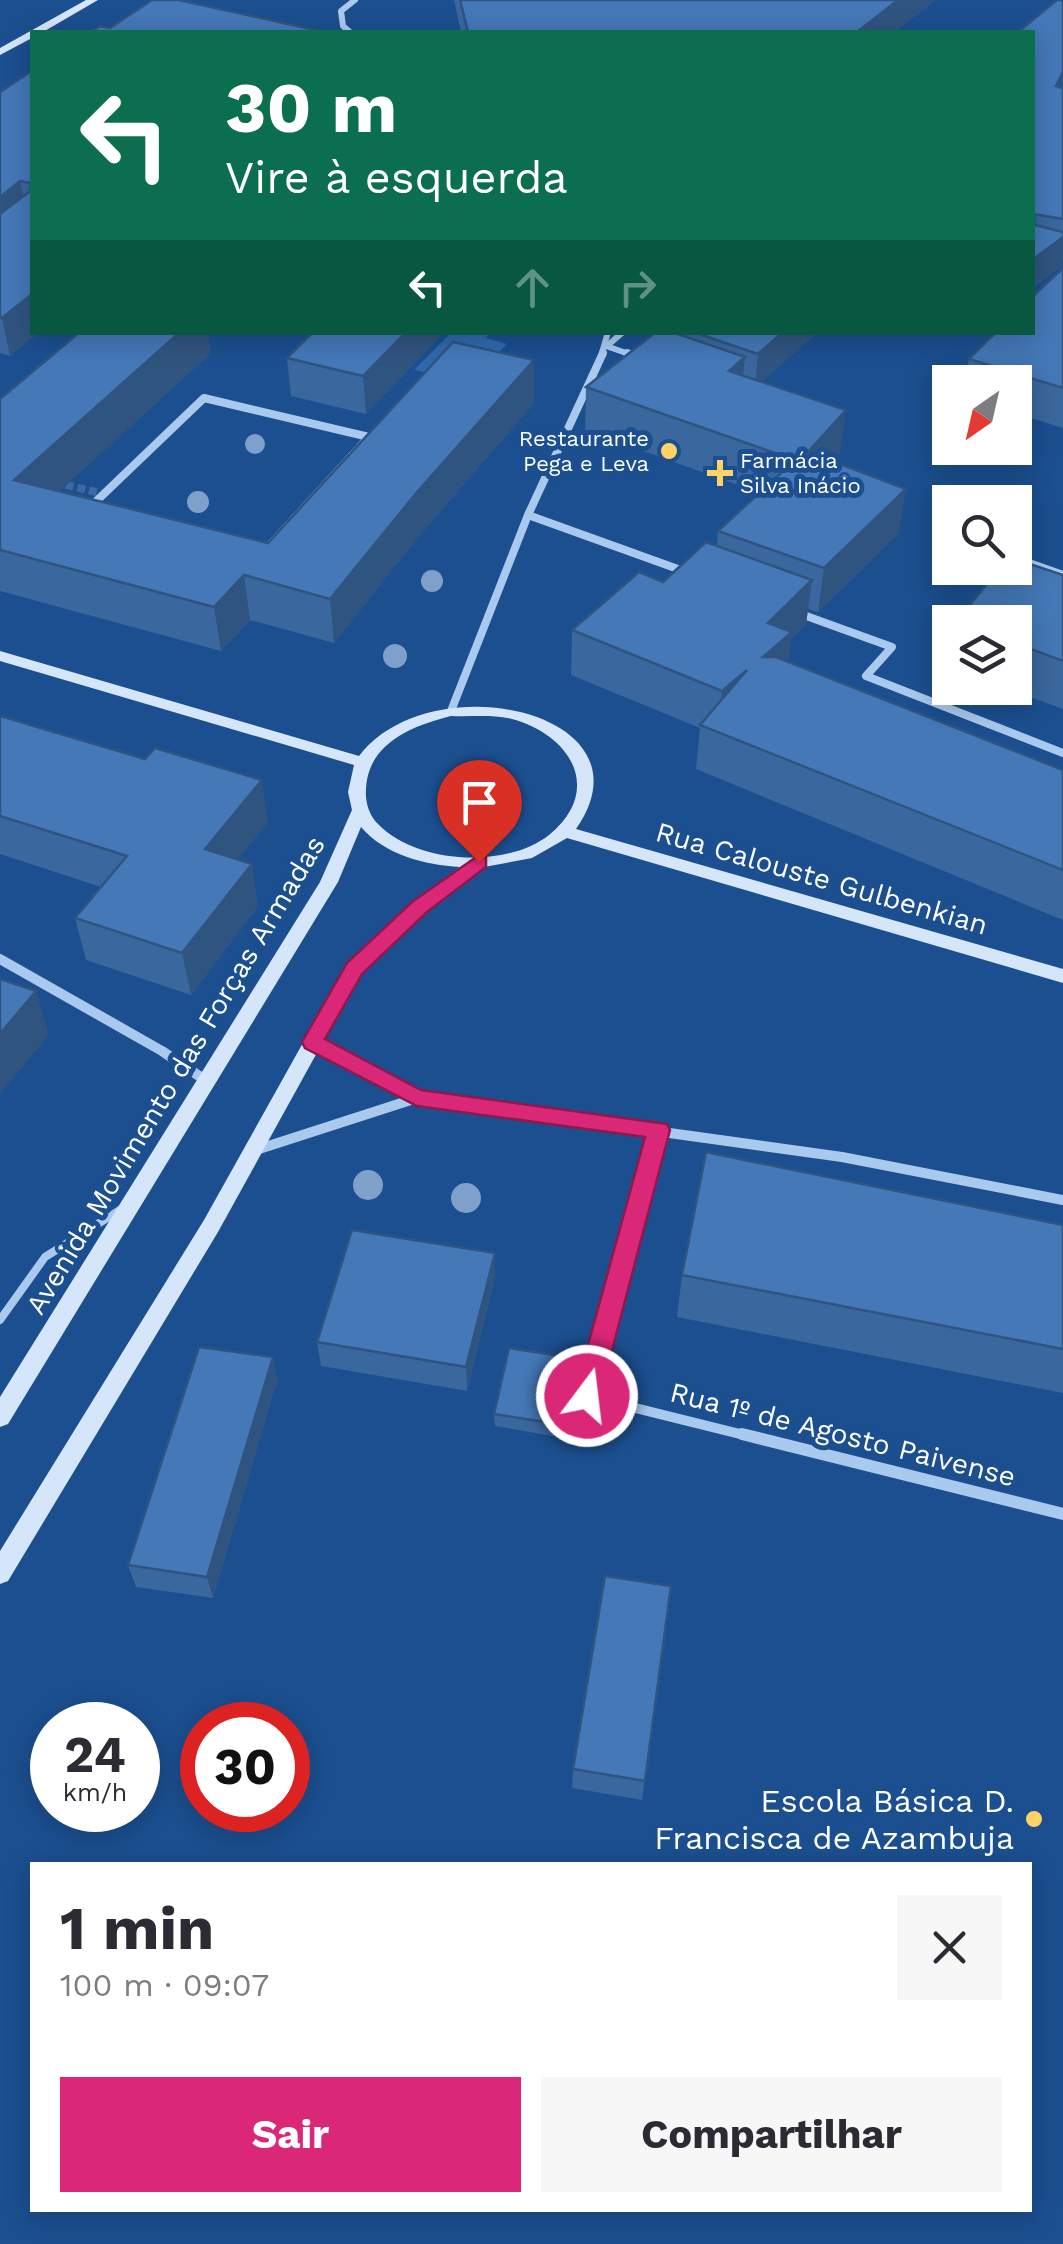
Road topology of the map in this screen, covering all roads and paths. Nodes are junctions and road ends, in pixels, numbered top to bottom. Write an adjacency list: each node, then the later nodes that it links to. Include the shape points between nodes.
1 (94, 0): 3 (street)
2 (354, 0): 4 (street, via 341,11)
3 (39, 30)
4 (347, 30)
5 (30, 35): 6 (street)
6 (0, 52)
7 (608, 335): 9 (street)
8 (619, 335): 9 (street)
9 (606, 346): 10 (street); 11 (street)
10 (653, 362)
11 (528, 515): 14 (street); 18 (street)
12 (260, 557): 12 (street, via 369,437 204,398 85,512)
13 (1032, 564): 15 (street)
14 (692, 574)
15 (1063, 575)
16 (783, 608): 19 (street, via 892,647 866,676)
17 (0, 656): 20 (street)
18 (452, 711): 20 (street, via 415,720 371,747); 22 (street, via 510,714 544,725 577,752 589,777 584,808)
19 (1063, 753)
20 (362, 762): 21 (street, via 356,771)
21 (360, 810): 23 (street, via 374,831 408,852); 27 (street, Avenida Movimento das Forças Armadas, via 329,882)
22 (565, 832): 23 (street, via 532,851); 25 (street, Rua Calouste Gulbenkian)
23 (479, 862): 26 (street, via 354,969)
24 (0, 959): 27 (street)
25 (1063, 976)
26 (312, 1042): 28 (street); 30 (street)
27 (209, 1082): 31 (street, Avenida Movimento das Forças Armadas)
28 (417, 1098): 29 (street); 30 (street)
29 (659, 1130): 32 (street); 35 (street, Rua 1º de Agosto Paivense, via 587,1396)
30 (252, 1151): 36 (street)
31 (136, 1200): 33 (lane, via 45,1257); 34 (street, Avenida Movimento das Forças Armadas)
32 (1063, 1200)
33 (0, 1320)
34 (0, 1417)
35 (1063, 1514)
36 (0, 1573)

